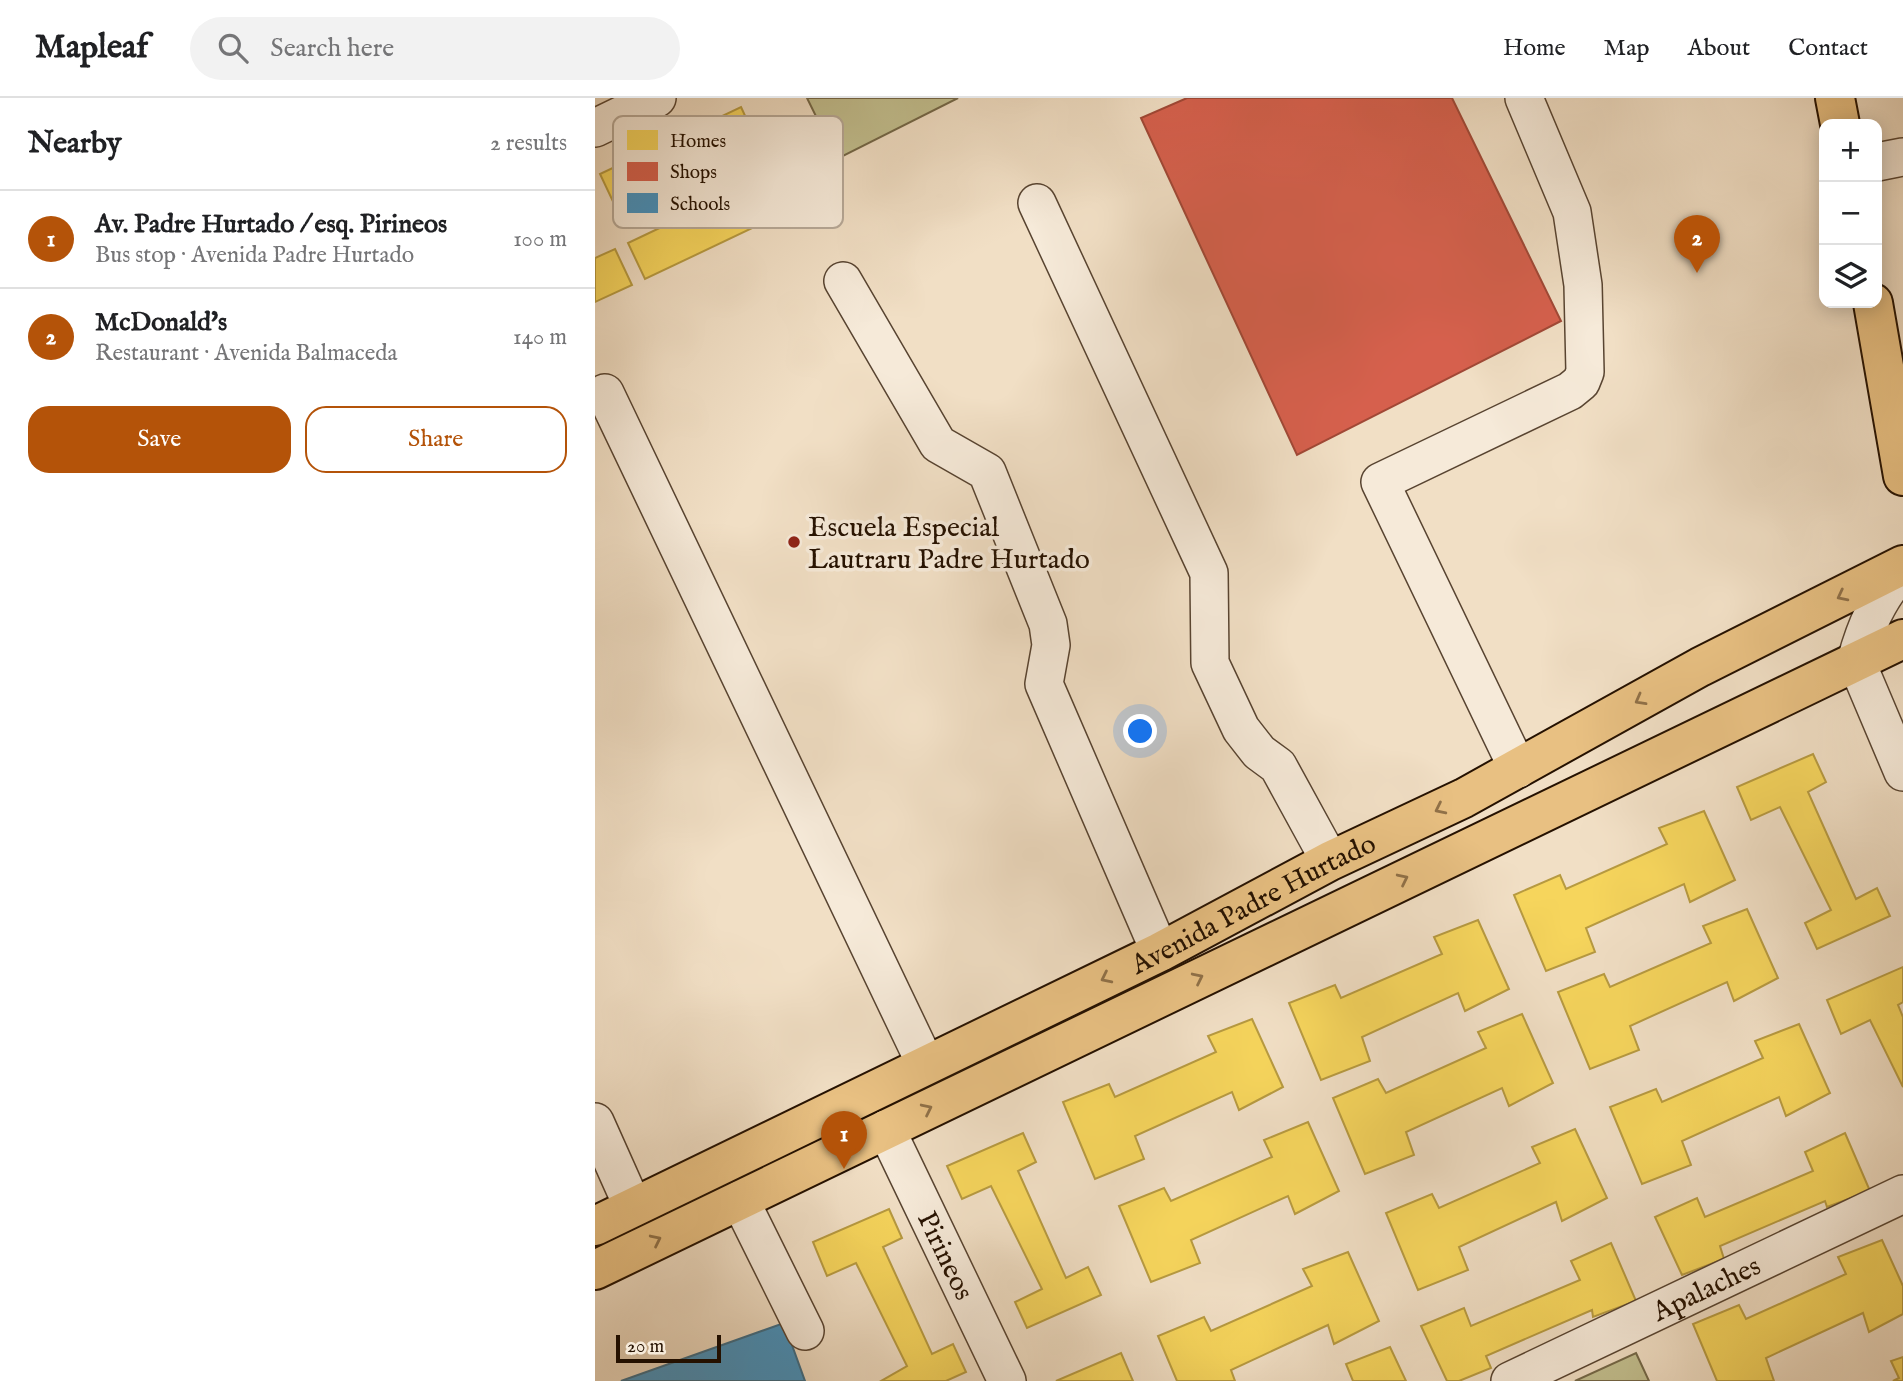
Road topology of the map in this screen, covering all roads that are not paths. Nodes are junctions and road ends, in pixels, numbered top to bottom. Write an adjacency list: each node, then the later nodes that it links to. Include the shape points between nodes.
1 (657, 98): 4 (street)
2 (1524, 98): 21 (street, via 1572,212 1583,285 1585,372 1570,391 1380,482)
3 (1835, 98): 6 (main road)
4 (620, 116)
5 (613, 119): 7 (street)
6 (1839, 119)
7 (595, 128)
8 (1903, 157): 9 (street)
9 (1882, 161)
10 (1037, 203): 23 (street, via 1209,573 1210,663 1241,729 1259,752 1278,766)
11 (843, 281): 24 (street, via 938,444 987,472 1048,624 1051,645 1044,684)
12 (1875, 308): 13 (main road)
13 (1893, 364): 15 (main road)
14 (605, 393): 25 (street)
15 (1897, 415): 16 (main road)
16 (1903, 476)
17 (1903, 565): 21 (main road, Avenida Padre Hurtado, one-way to 21, via 1700,667)
18 (1903, 571): 20 (street, via 1871,615)
19 (1903, 639): 20 (main road, Avenida Padre Hurtado)
20 (1856, 662): 22 (street); 27 (main road, Avenida Padre Hurtado, one-way to 20)
21 (1518, 769): 23 (main road, Avenida Padre Hurtado, one-way to 23)
22 (1903, 772)
23 (1330, 861): 24 (main road, Avenida Padre Hurtado)
24 (1160, 951): 25 (main road, Avenida Padre Hurtado, one-way to 25)
25 (926, 1065): 30 (main road, Avenida Padre Hurtado)
26 (595, 1122): 30 (street)
27 (886, 1129): 29 (main road, Avenida Padre Hurtado); 34 (street, Pirineos)
28 (1903, 1194): 35 (street, Apalaches)
29 (740, 1200): 32 (main road, Avenida Padre Hurtado, one-way to 29); 33 (street)
30 (633, 1208): 31 (main road, Avenida Padre Hurtado)
31 (595, 1226)
32 (595, 1270)
33 (805, 1331)
34 (1007, 1381)
35 (1510, 1381)

